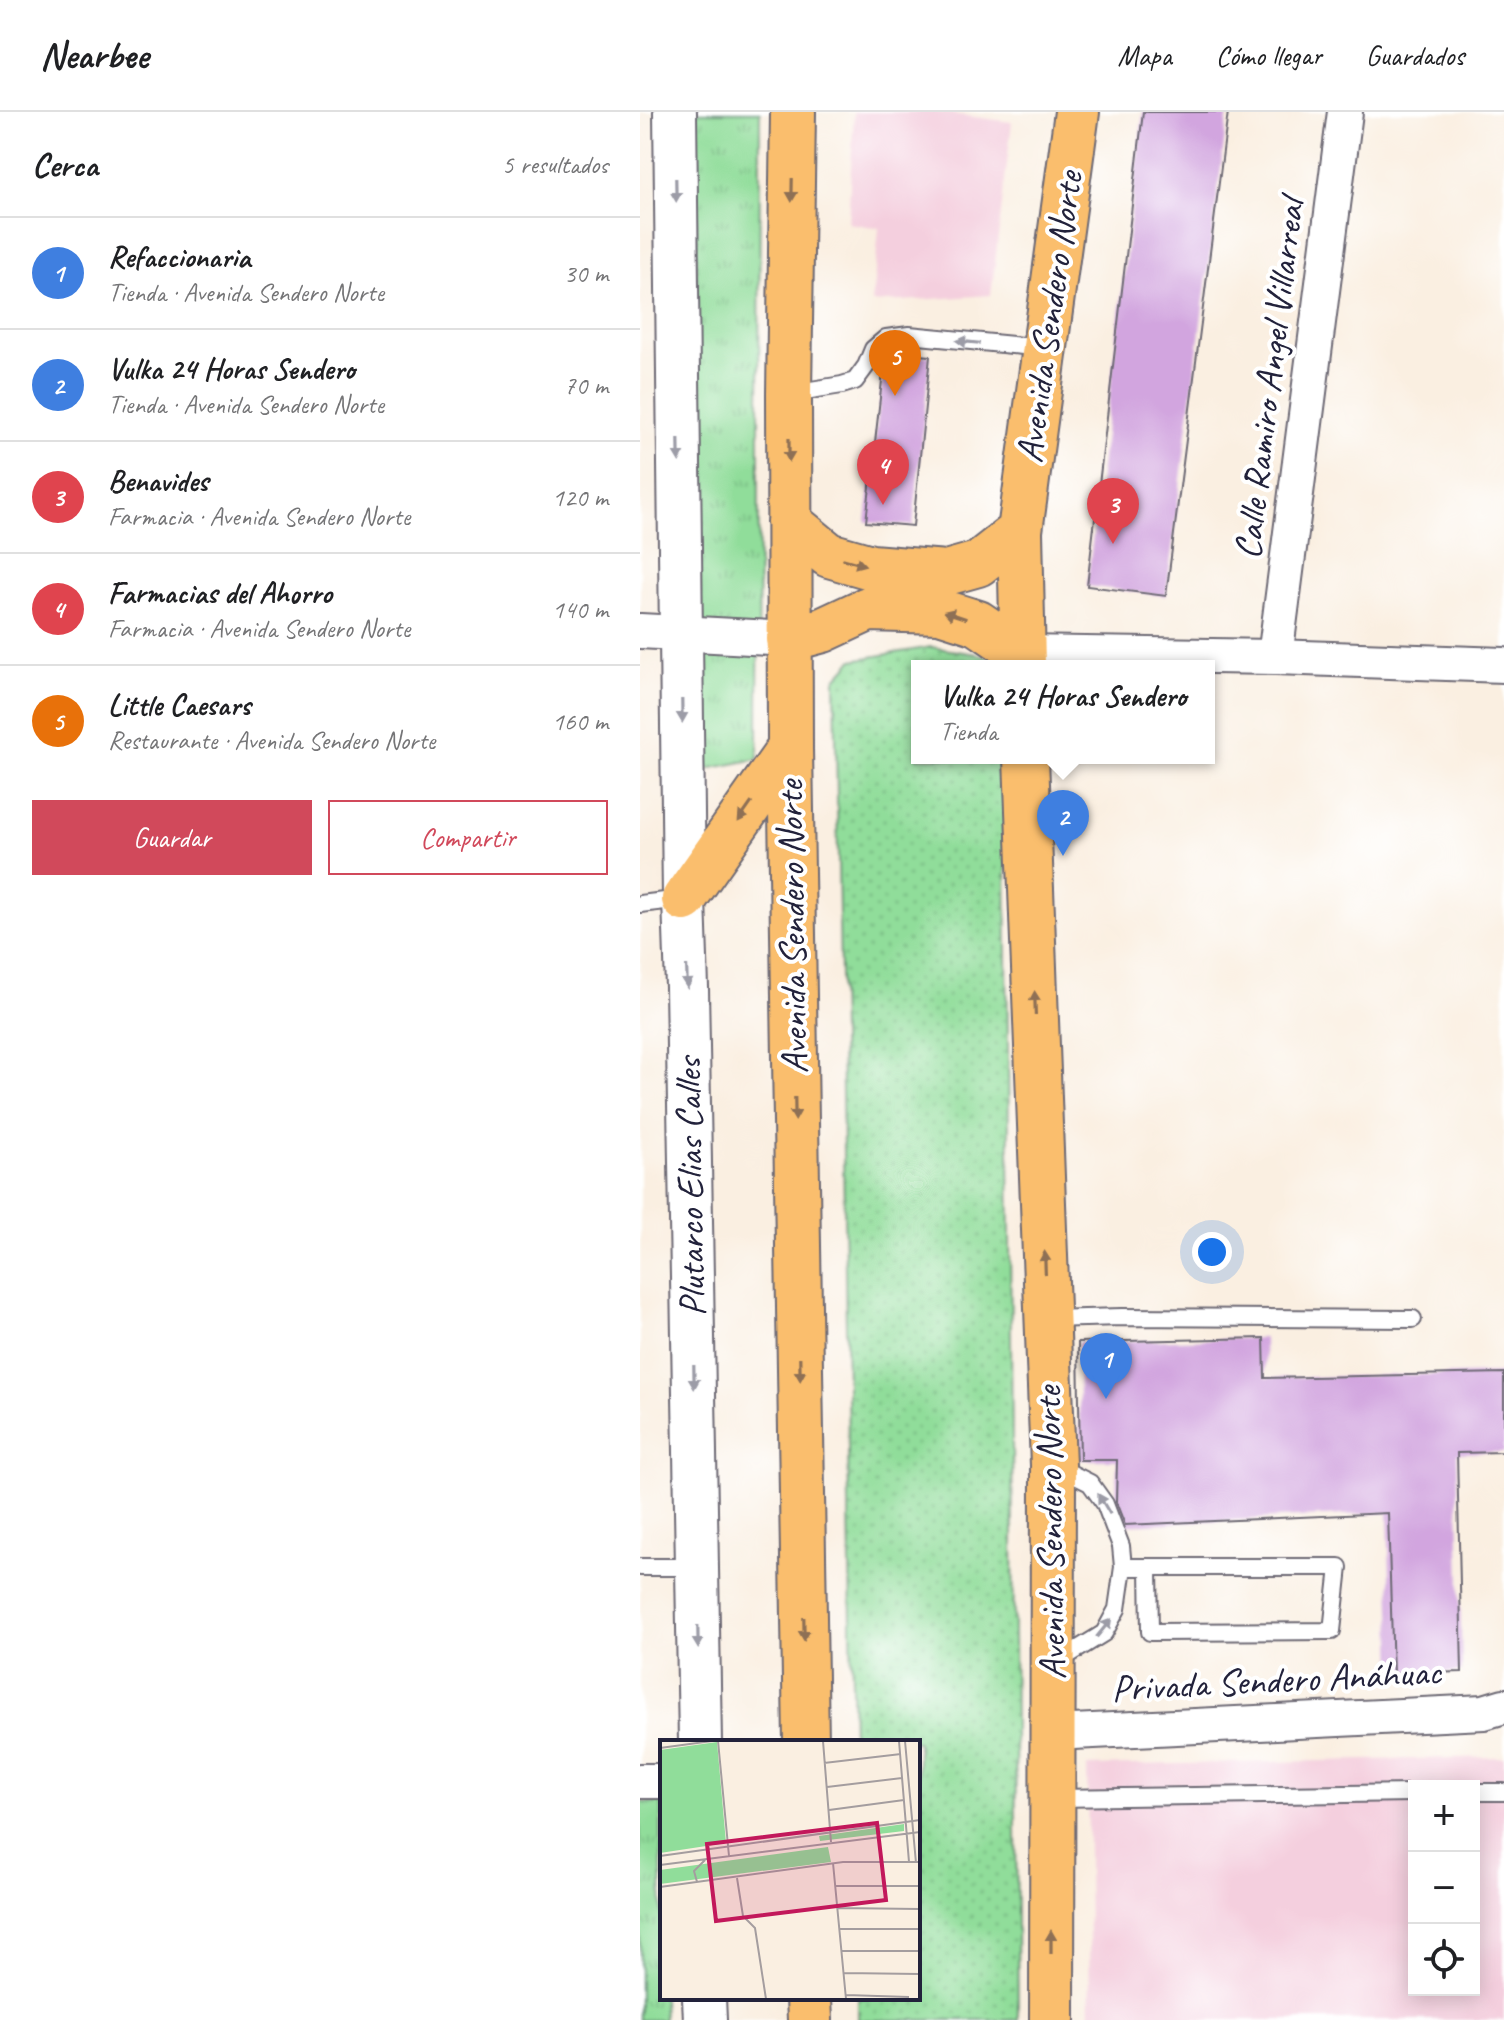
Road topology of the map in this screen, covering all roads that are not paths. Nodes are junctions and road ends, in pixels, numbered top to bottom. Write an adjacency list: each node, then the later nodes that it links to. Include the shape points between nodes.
1 (675, 112): 10 (street, Plutarco Elias Calles, one-way to 10)
2 (793, 112): 6 (main road, Avenida Sendero Norte, one-way to 6)
3 (1077, 112): 5 (main road, Avenida Sendero Norte)
4 (1345, 112): 12 (street, Calle Ramiro Angel Villarreal)
5 (1046, 348): 6 (lane, one-way to 6, via 909,335 886,338 873,349 855,381); 8 (main road, Avenida Sendero Norte)
6 (789, 394): 7 (main road, Avenida Sendero Norte, one-way to 7)
7 (789, 522): 8 (main road, one-way to 8, via 829,555 871,567 946,573 978,564); 11 (main road, Avenida Sendero Norte)
8 (1020, 531): 13 (main road, Avenida Sendero Norte)
9 (640, 631): 10 (street)
10 (681, 633): 11 (street); 17 (street, Plutarco Elias Calles, one-way to 17)
11 (789, 639): 13 (main road, one-way to 11, via 978,623 940,611 868,609); 15 (main road, Avenida Sendero Norte)
12 (1275, 657): 13 (street); 14 (street)
13 (1022, 660)
14 (1504, 665)
15 (790, 748): 17 (main road, one-way to 17); 30 (main road, Avenida Sendero Norte, one-way to 30)
16 (1026, 764): 19 (main road, Avenida Sendero Norte, one-way to 16)
17 (684, 899): 18 (lane); 23 (street, Plutarco Elias Calles, one-way to 23)
18 (640, 904)
19 (1047, 1319): 20 (lane); 21 (main road, Avenida Sendero Norte)
20 (1413, 1319)
21 (1053, 1465): 24 (lane, one-way to 21, via 1105,1504 1090,1483); 26 (main road, Avenida Sendero Norte)
22 (640, 1567): 23 (lane)
23 (697, 1567): 29 (street, Plutarco Elias Calles, one-way to 29)
24 (1123, 1567): 25 (lane); 26 (lane, one-way to 24, via 1104,1633 1117,1609)
25 (1149, 1568): 25 (lane, via 1339,1567 1332,1631 1150,1632)
26 (1052, 1665): 28 (main road, Avenida Sendero Norte)
27 (1504, 1706): 28 (street, Privada Sendero Anáhuac, via 1484,1712)
28 (1052, 1733): 34 (main road, Avenida Sendero Norte)
29 (700, 1740)
30 (806, 1740)
31 (1480, 1792): 32 (lane)
32 (1504, 1792)
33 (1408, 1793): 34 (lane)
34 (1053, 1798): 39 (main road, Avenida Sendero Norte, one-way to 34)
35 (704, 2000): 37 (street)
36 (809, 2000): 38 (main road)
37 (705, 2020)
38 (810, 2020)
39 (1052, 2020)

